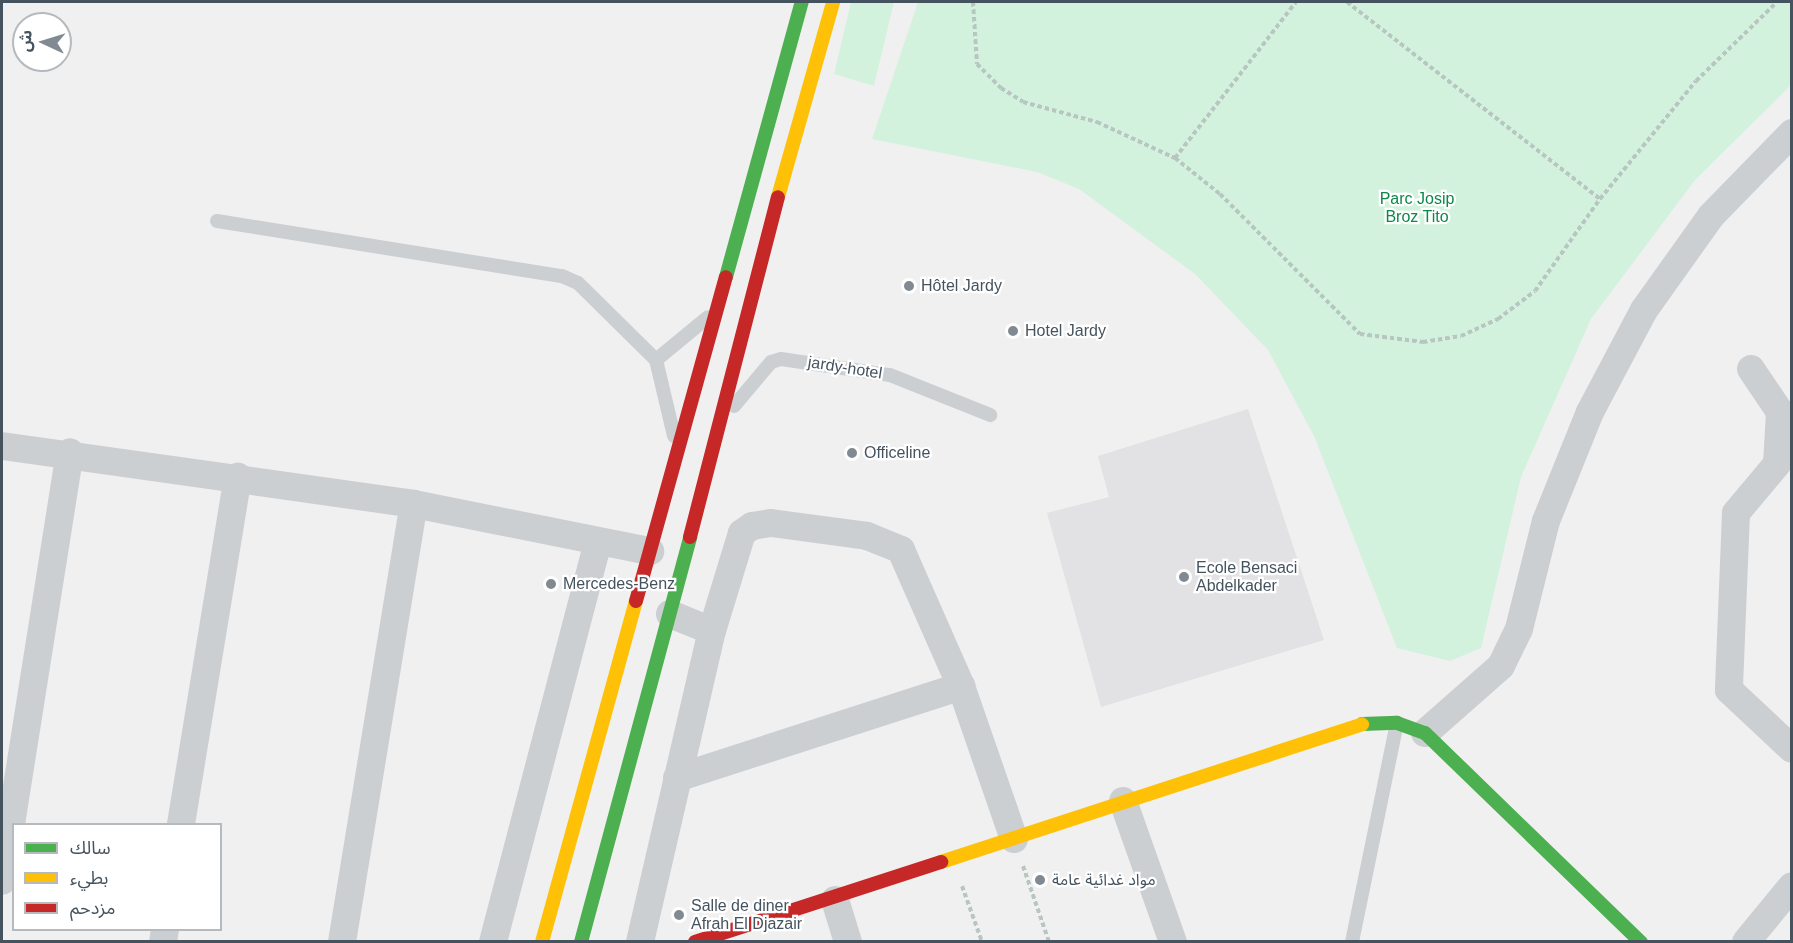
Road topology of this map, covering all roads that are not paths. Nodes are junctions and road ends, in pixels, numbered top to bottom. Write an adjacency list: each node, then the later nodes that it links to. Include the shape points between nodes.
1 (802, 2): 5 (main road)
2 (833, 2): 9 (main road, via 745,314)
3 (1791, 133): 21 (street, via 1711,216 1644,310 1585,423 1546,521 1520,629 1501,666)
4 (217, 221): 6 (lane, via 562,276 578,283)
5 (716, 310): 6 (lane); 11 (main road)
6 (656, 360): 11 (lane)
7 (1751, 369): 22 (street, via 1780,412 1777,464 1736,513 1729,690)
8 (990, 415): 9 (lane, jardy-hotel, via 890,375 782,359 761,372)
9 (721, 423): 17 (main road)
10 (2, 446): 12 (street)
11 (678, 450): 16 (main road)
12 (70, 452): 13 (street); 27 (street)
13 (238, 477): 14 (street); 25 (street)
14 (414, 504): 15 (street); 30 (street)
15 (598, 543): 16 (street); 31 (street)
16 (650, 551): 32 (main road)
17 (670, 614): 18 (street); 33 (main road)
18 (712, 631): 19 (street, via 742,533 752,526 771,523 886,540 901,550); 23 (street)
19 (961, 686): 23 (street); 26 (street)
20 (1397, 723): 21 (main road); 24 (main road, via 1368,722); 38 (lane)
21 (1425, 733): 39 (main road)
22 (1791, 749)
23 (677, 778): 34 (street)
24 (1123, 801): 26 (main road); 37 (street)
25 (182, 823)
26 (1014, 839): 29 (main road)
27 (2, 881)
28 (1791, 886): 40 (street)
29 (835, 900): 35 (main road); 36 (street)
30 (342, 942)
31 (493, 942)
32 (542, 942)
33 (581, 942)
34 (640, 942)
35 (695, 942)
36 (848, 942)
37 (1173, 942)
38 (1352, 942)
39 (1641, 942)
40 (1746, 942)

